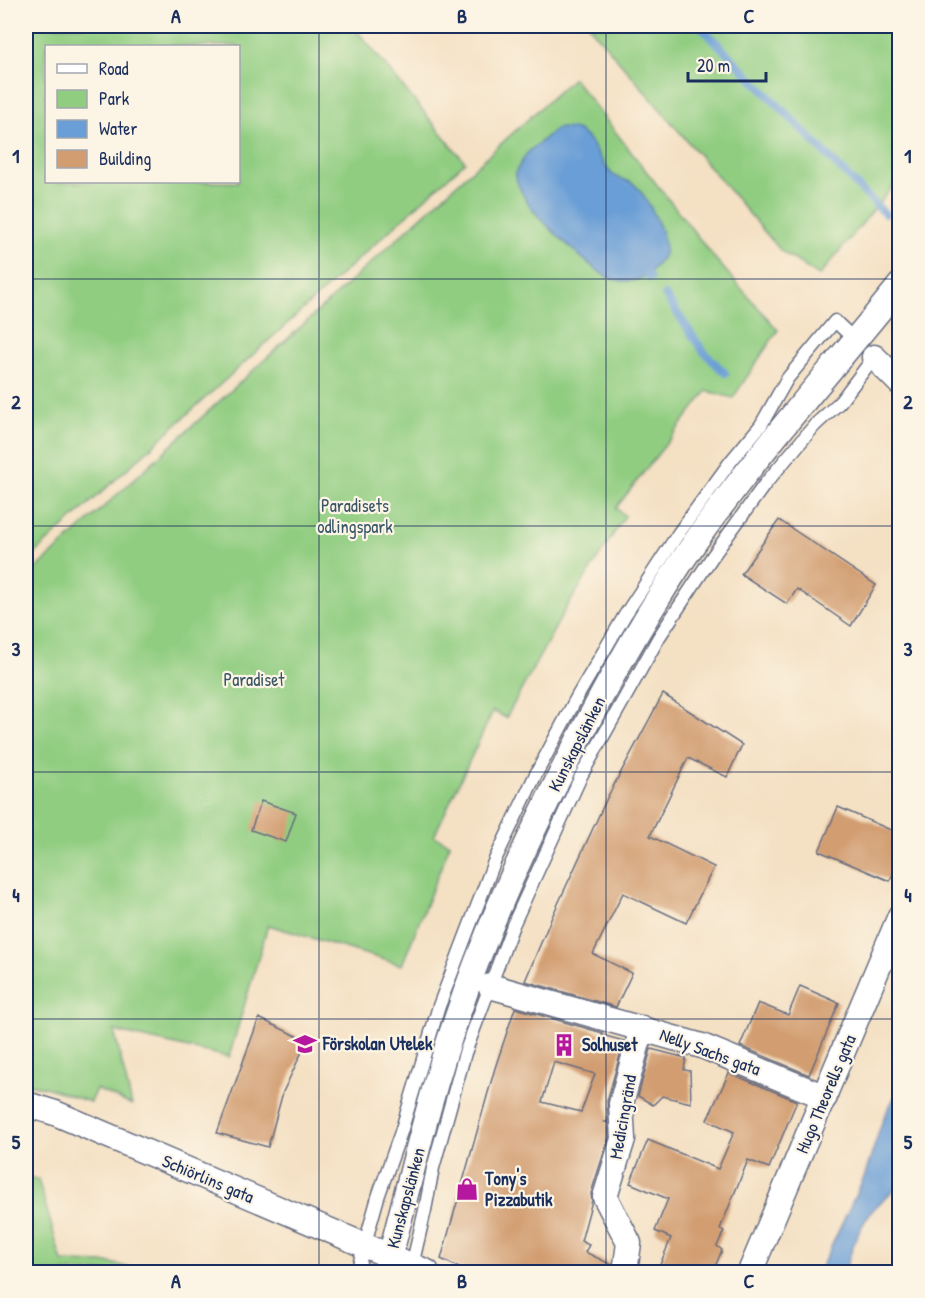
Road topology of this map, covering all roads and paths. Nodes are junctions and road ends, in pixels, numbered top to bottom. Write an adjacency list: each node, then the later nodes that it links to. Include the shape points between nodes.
1 (900, 285): 2 (street, Kunskapslänken)
2 (854, 340): 3 (lane); 10 (lane, via 835,321 787,379 761,425 678,534 577,697 494,862 465,934); 11 (street, Kunskapslänken, via 695,543 595,707 555,786 514,871 459,1011 433,1095)
3 (874, 357): 4 (street); 6 (lane, via 840,402 765,484 659,637 582,774 522,903)
4 (900, 383)
5 (900, 916): 8 (street, Hugo Theorells gata)
6 (490, 986): 7 (street, Nelly Sachs gata); 11 (lane, via 465,1053)
7 (642, 1028): 8 (street, Nelly Sachs gata, via 702,1046); 13 (street, Medicingränd, via 621,1104 623,1138 605,1197 629,1243)
8 (825, 1097): 14 (street, Hugo Theorells gata)
9 (26, 1104): 10 (street, Schiörlins gata)
10 (365, 1245): 11 (street, Schiörlins gata); 12 (lane)
11 (405, 1268)
12 (357, 1272)
13 (626, 1272)
14 (750, 1272)

